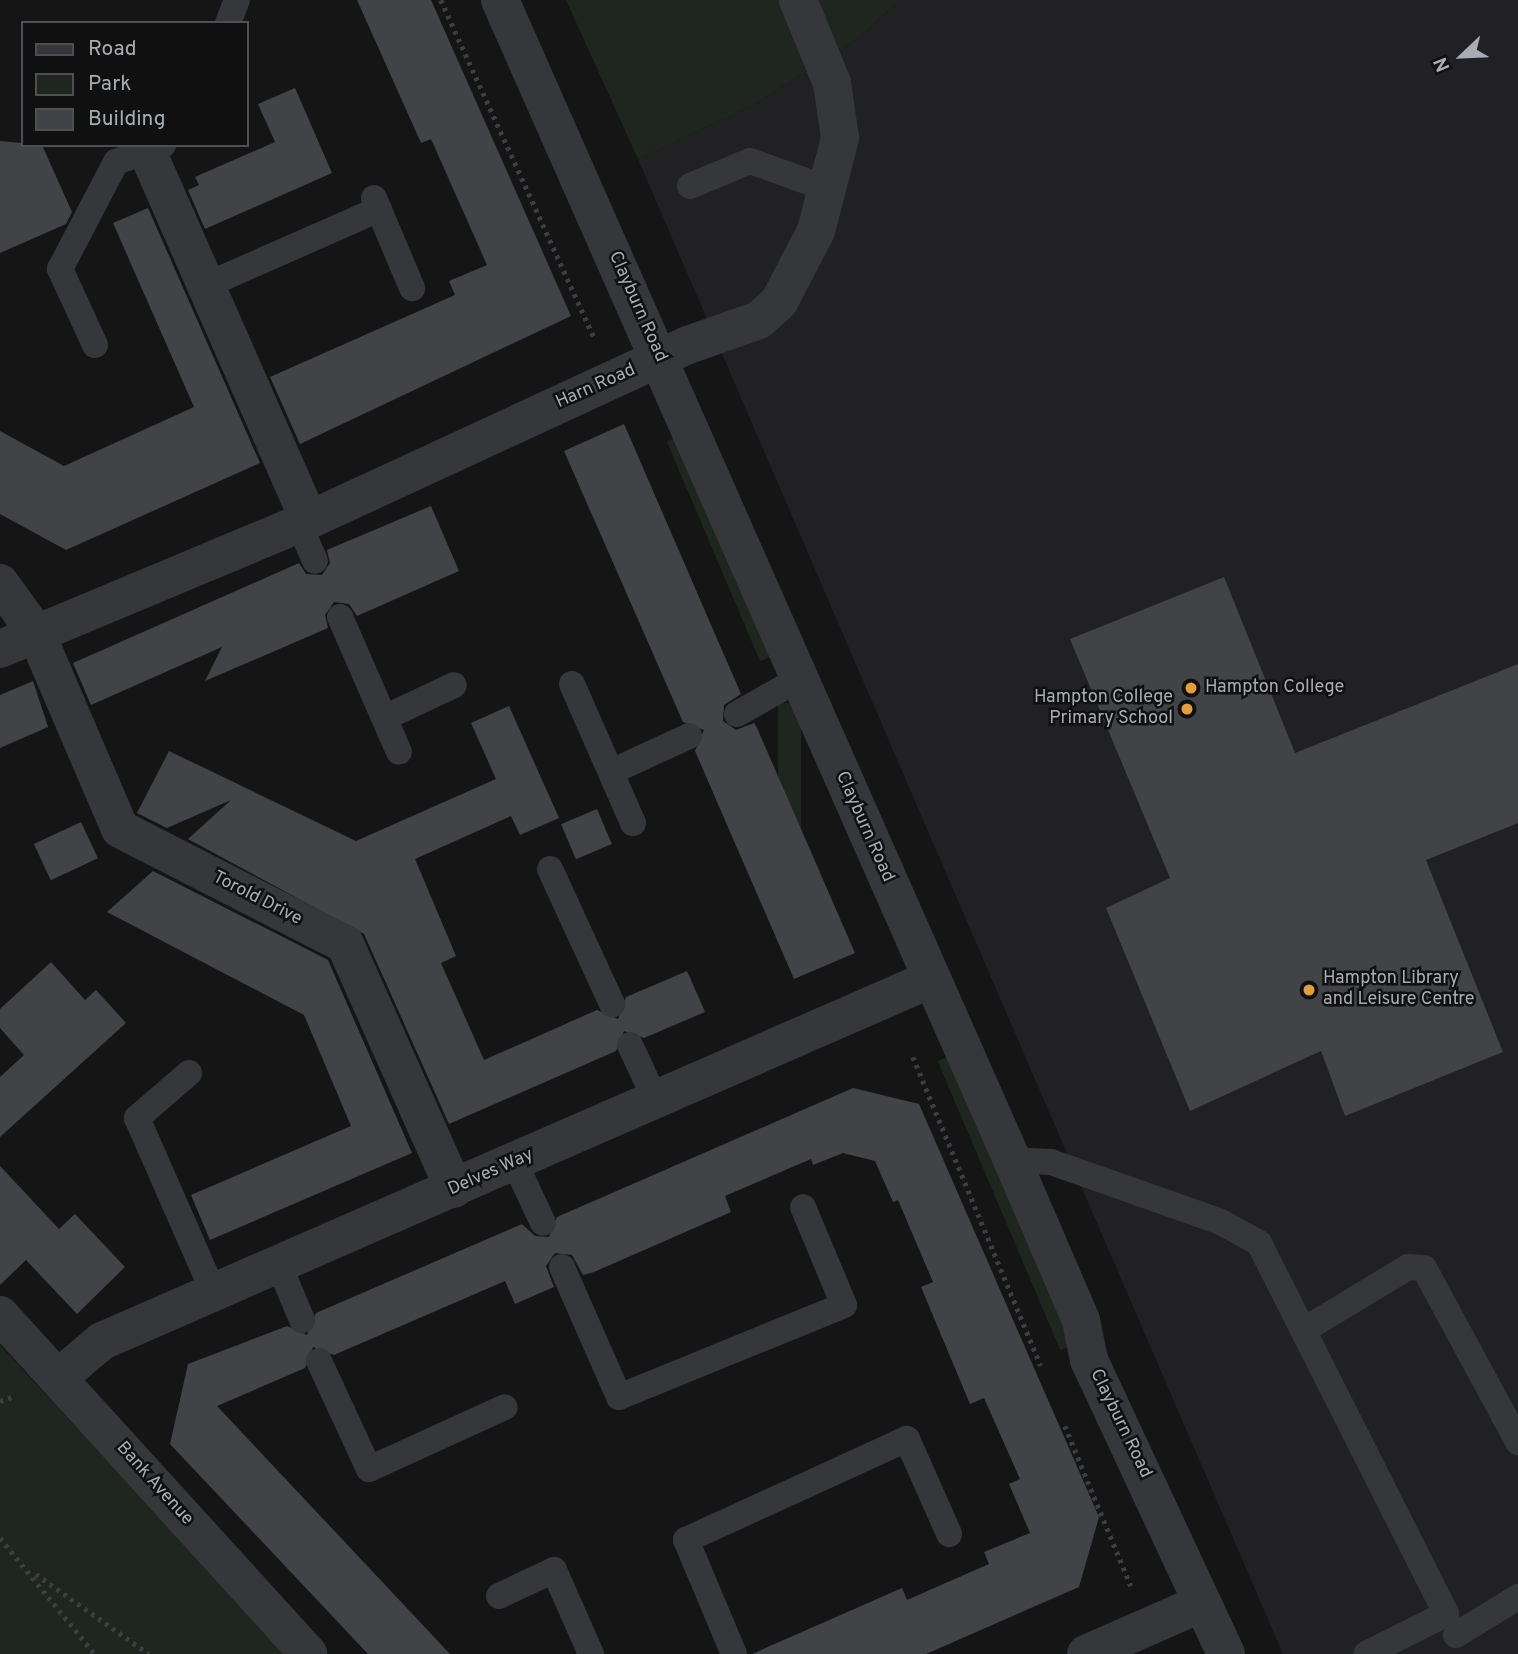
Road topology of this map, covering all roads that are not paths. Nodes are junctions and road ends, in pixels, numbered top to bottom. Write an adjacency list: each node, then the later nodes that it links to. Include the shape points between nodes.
1 (237, 0): 4 (lane)
2 (500, 0): 11 (street, Clayburn Road)
3 (798, 0): 7 (street, Harn Road, via 838,111 841,138)
4 (229, 21)
5 (155, 148): 8 (street); 10 (lane, via 116,162 60,270)
6 (690, 187): 7 (lane, via 750,161)
7 (828, 189): 11 (street, Harn Road, via 816,231 779,302 760,320)
8 (207, 285): 9 (lane, via 376,204); 12 (street)
9 (412, 288)
10 (95, 345)
11 (660, 359): 12 (street, Harn Road); 18 (street, Clayburn Road)
12 (304, 522): 13 (lane); 16 (street, Harn Road)
13 (315, 561)
14 (0, 583): 16 (street)
15 (340, 617): 22 (lane)
16 (36, 633): 17 (street, Harn Road); 35 (street, Torold Drive, via 120,829 345,944)
17 (0, 649)
18 (799, 679): 21 (lane); 28 (street, Clayburn Road)
19 (572, 684): 25 (lane)
20 (454, 685): 22 (lane)
21 (737, 714)
22 (384, 718): 24 (lane)
23 (689, 736): 25 (lane)
24 (399, 752)
25 (611, 772): 26 (lane)
26 (633, 823)
27 (550, 869): 29 (lane)
28 (931, 979): 32 (street, Delves Way); 33 (street, Clayburn Road)
29 (612, 1004)
30 (630, 1045): 32 (lane)
31 (189, 1073): 40 (lane, via 137,1118)
32 (656, 1101): 34 (street, Delves Way)
33 (1012, 1160): 43 (lane, via 1051,1163 1219,1221 1259,1243); 51 (street, Clayburn Road, via 1081,1320 1089,1360)
34 (515, 1163): 35 (street, Delves Way); 37 (lane)
35 (454, 1189): 38 (street, Delves Way)
36 (803, 1207): 39 (lane, via 844,1305 619,1397)
37 (543, 1223)
38 (279, 1265): 40 (street, Delves Way); 42 (lane)
39 (562, 1267)
40 (214, 1293): 45 (street, Delves Way, via 102,1341)
41 (0, 1315): 45 (street, Bank Avenue)
42 (302, 1320)
43 (1304, 1330): 47 (lane, via 1408,1267 1424,1268); 58 (lane, via 1446,1614)
44 (319, 1361): 46 (lane, via 369,1469)
45 (58, 1378): 53 (street, Bank Avenue)
46 (505, 1407)
47 (1518, 1442)
48 (949, 1534): 55 (lane, via 907,1439 686,1540)
49 (499, 1596): 54 (lane, via 554,1570)
50 (1518, 1597): 52 (lane)
51 (1202, 1603): 56 (street); 57 (street, Clayburn Road)
52 (1456, 1635)
53 (309, 1654)
54 (591, 1654)
55 (734, 1654)
56 (1086, 1654)
57 (1226, 1654)
58 (1366, 1654)

